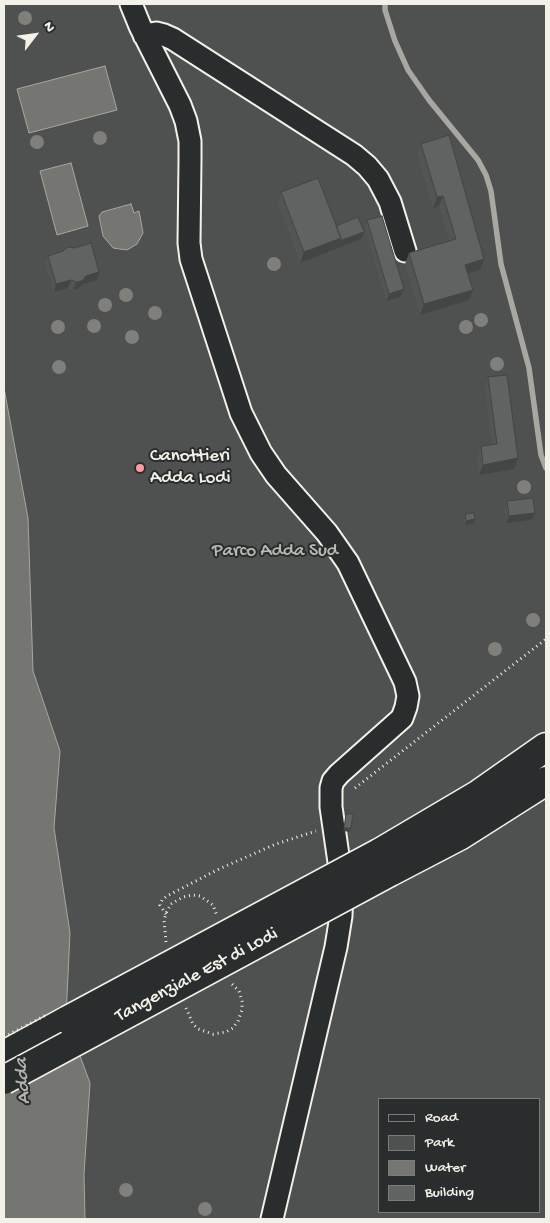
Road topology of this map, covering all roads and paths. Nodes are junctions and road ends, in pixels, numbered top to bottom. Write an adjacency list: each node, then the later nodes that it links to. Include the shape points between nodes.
1 (131, 4): 2 (street)
2 (144, 35): 3 (street, via 156,33 173,39 354,155 378,180 390,202); 7 (street, via 186,121 190,141 191,258 241,413 276,475 327,533 348,564 405,682 408,696 402,718 333,781)
3 (405, 250)
4 (546, 638): 7 (path)
5 (546, 747): 8 (highway)
6 (546, 781): 8 (highway, via 461,835)
7 (332, 817): 9 (path, via 167,896 160,905); 14 (street, via 342,883 341,916)
8 (385, 862): 12 (highway, Tangenziale Est di Lodi, bridge); 13 (highway, Tangenziale Est di Lodi, bridge)
9 (166, 914)
10 (225, 981): 11 (path, via 239,991 242,1010 233,1028)
11 (213, 1034)
12 (4, 1055)
13 (4, 1080)
14 (272, 1219)

